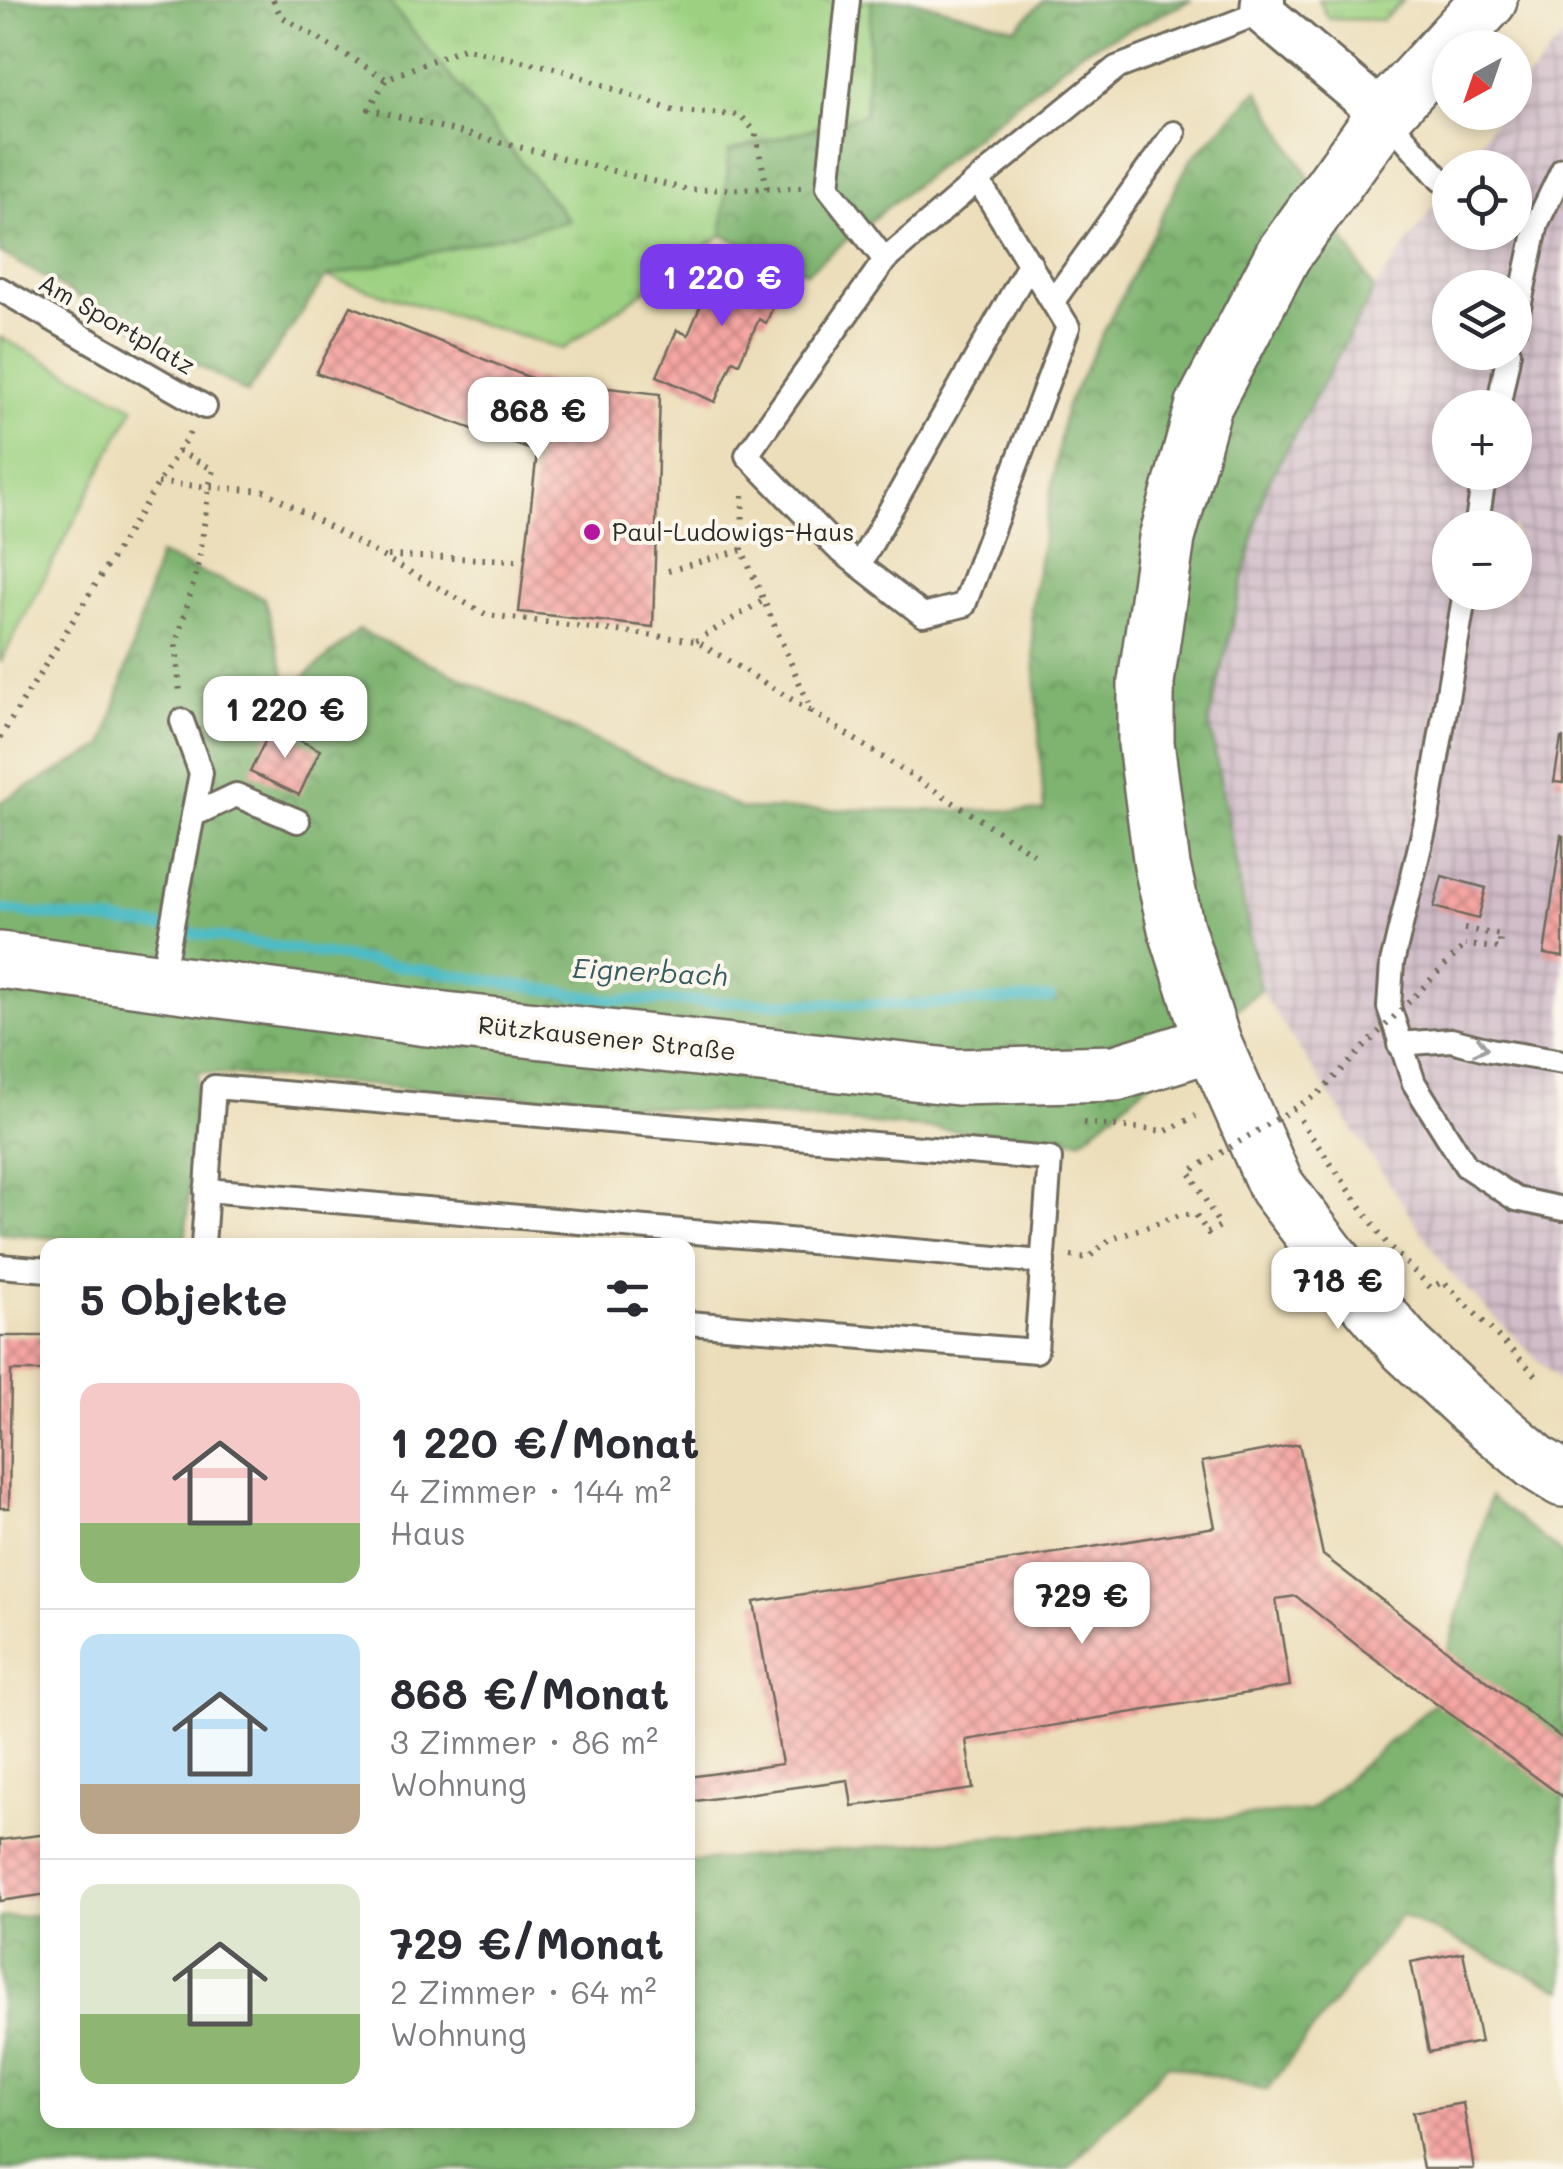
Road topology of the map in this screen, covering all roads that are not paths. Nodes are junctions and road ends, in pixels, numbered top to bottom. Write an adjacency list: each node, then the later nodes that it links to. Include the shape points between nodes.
1 (848, 0): 10 (lane, via 828,188)
2 (1489, 0): 4 (street)
3 (1262, 6): 4 (street); 8 (lane, via 1116,68)
4 (1384, 114): 7 (lane); 24 (street, via 1284,255 1204,405 1167,538 1146,682 1146,743 1176,928)
5 (1174, 133): 13 (lane)
6 (1563, 168): 9 (lane)
7 (1432, 170)
8 (978, 180): 10 (lane); 11 (lane)
9 (1532, 210)
10 (885, 260): 15 (lane, via 747,454)
11 (1030, 264): 13 (lane); 15 (lane)
12 (0, 288): 14 (lane, Am Sportplatz)
13 (1053, 301): 15 (lane, via 1068,326 964,605 922,614)
14 (205, 407)
15 (859, 564)
16 (1463, 610): 22 (lane, via 1427,817 1392,963 1388,1007)
17 (182, 721): 18 (lane, via 201,773)
18 (193, 814): 19 (lane, via 236,795); 21 (lane)
19 (298, 820)
20 (0, 960): 21 (street, Rützkausener Straße)
21 (160, 982): 24 (street, Rützkausener Straße, via 958,1077)
22 (1399, 1044): 23 (lane, one-way to 23, via 1451,1040); 26 (lane, via 1414,1084 1466,1166 1516,1199)
23 (1563, 1062)
24 (1221, 1064): 32 (street, via 1374,1258); 33 (street, via 1276,1186 1330,1256 1407,1348)
25 (206, 1190): 27 (lane); 28 (lane); 28 (lane, via 214,1087 1050,1159)
26 (1563, 1209)
27 (203, 1238)
28 (1043, 1257): 31 (lane, via 1036,1351)
29 (0, 1266): 30 (lane)
30 (40, 1269)
31 (695, 1324)
32 (1563, 1459)
33 (1563, 1480)

